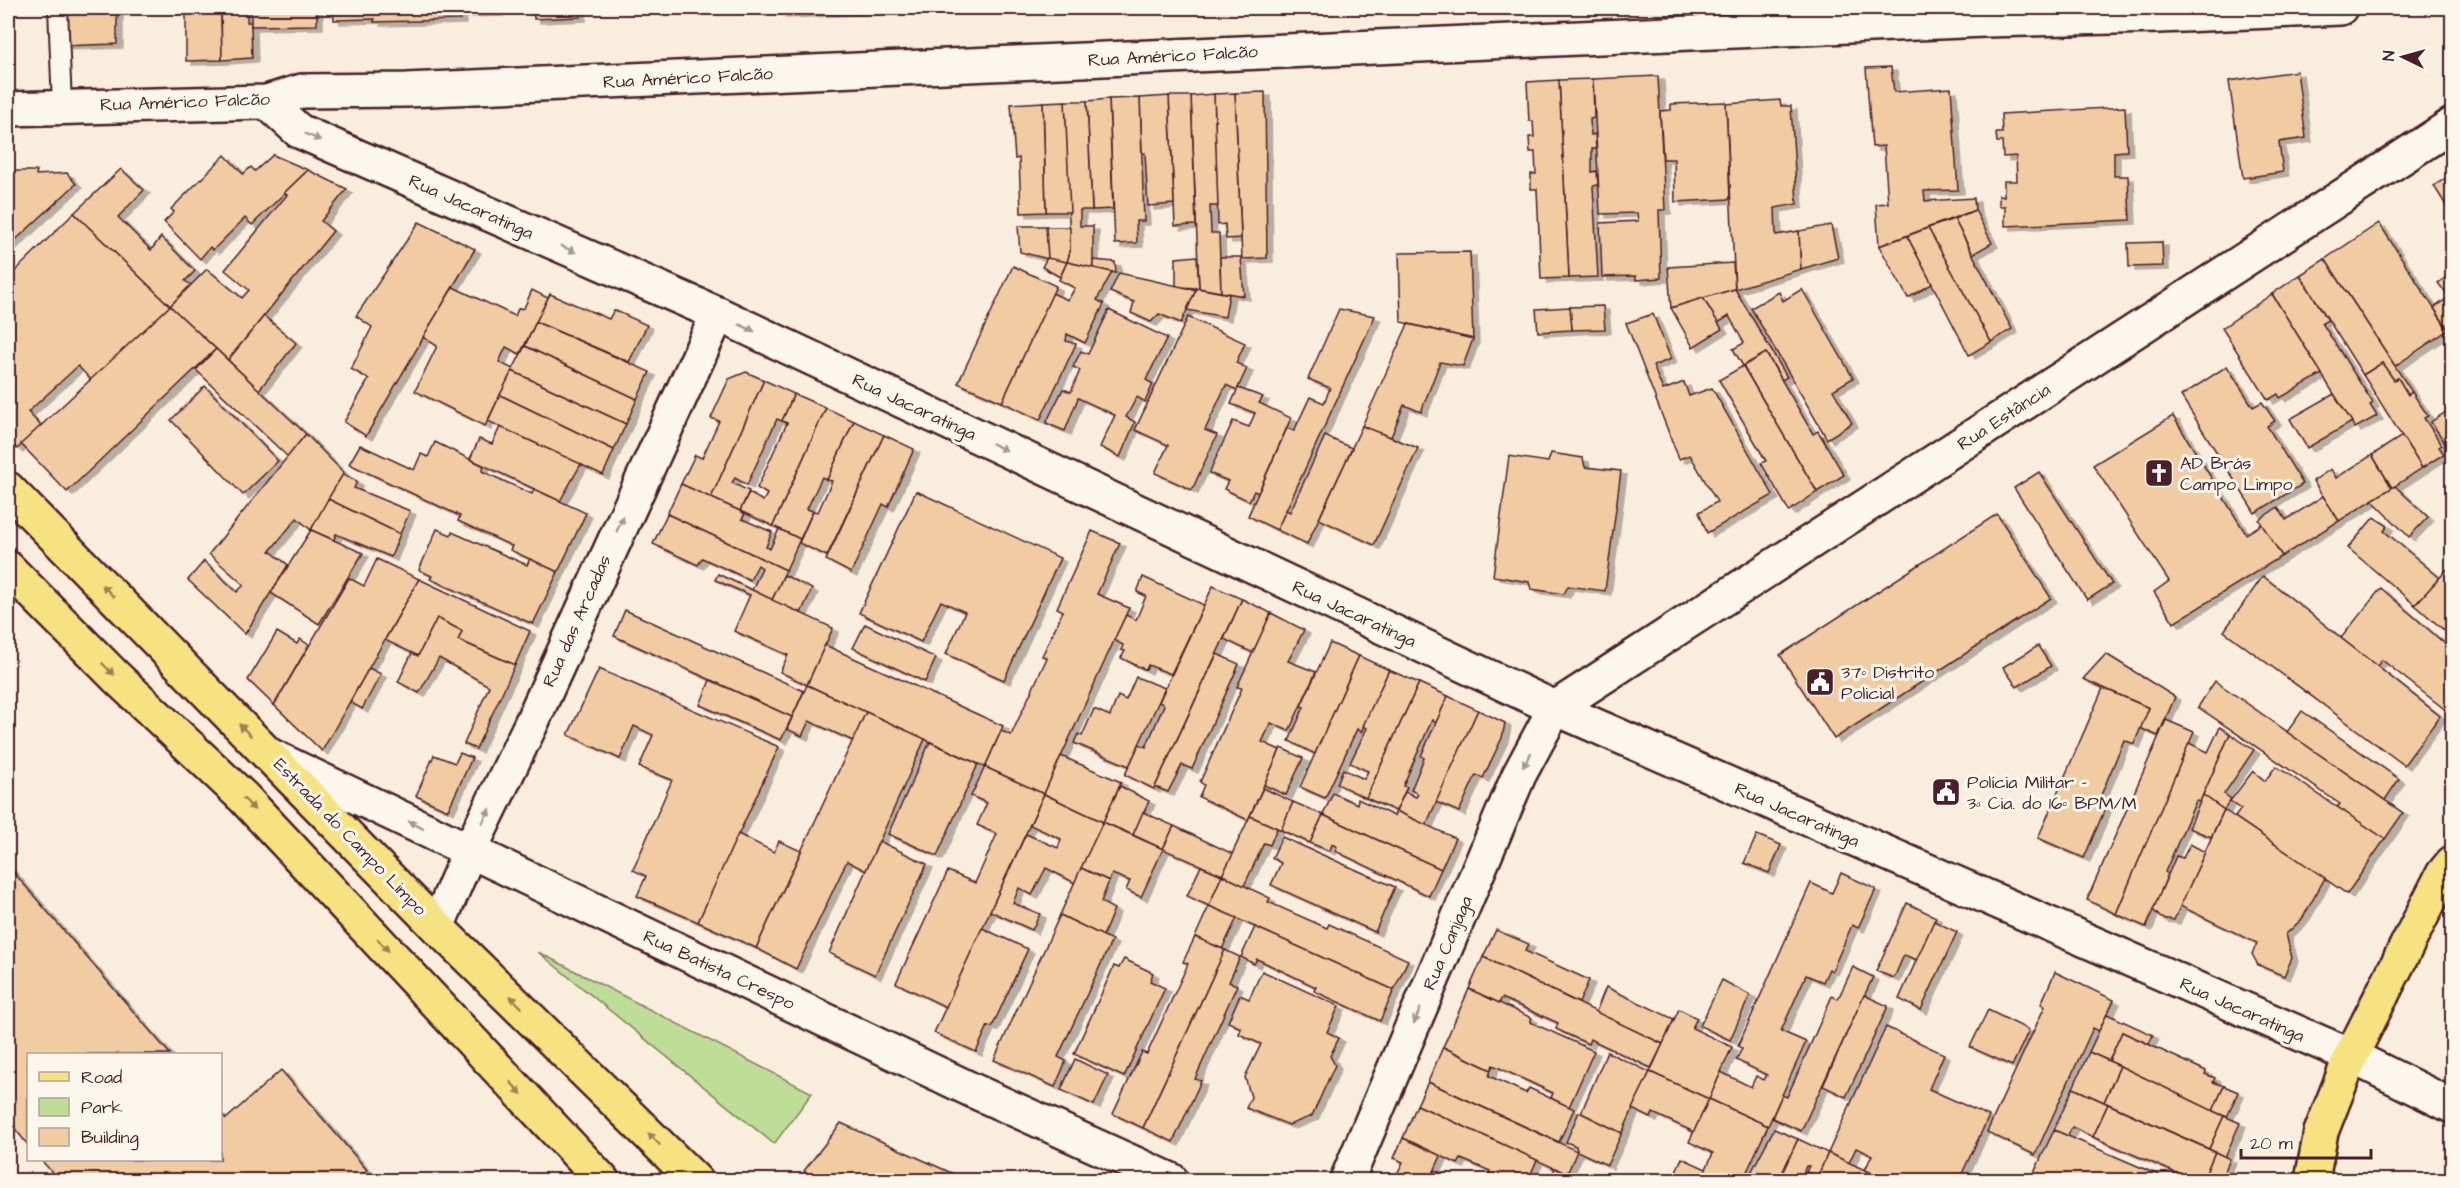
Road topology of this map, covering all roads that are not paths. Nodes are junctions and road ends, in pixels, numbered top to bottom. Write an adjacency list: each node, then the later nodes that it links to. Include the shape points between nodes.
1 (58, 8): 4 (lane)
2 (2340, 8): 3 (street, Rua Américo Falcão, via 1984,20 407,90 302,91)
3 (267, 102): 4 (street, Rua Américo Falcão); 7 (street, Rua Jacaratinga, one-way to 7, via 299,131)
4 (62, 106): 5 (street, Rua Américo Falcão)
5 (8, 109)
6 (2452, 124): 10 (street, Rua Estância)
7 (718, 314): 10 (street, Rua Jacaratinga, one-way to 10); 12 (street, Rua das Arcadas, one-way to 7)
8 (8, 489): 11 (main road, Estrada do Campo Limpo, one-way to 8)
9 (8, 568): 17 (main road, one-way to 17, via 244,798)
10 (1555, 708): 15 (street, Rua Jacaratinga); 20 (street, Rua Canjaga, one-way to 20, via 1519,775)
11 (270, 755): 12 (street, Rua Batista Crespo, one-way to 11); 14 (main road, Estrada do Campo Limpo)
12 (469, 852): 14 (street, Rua das Arcadas); 19 (street, Rua Batista Crespo)
13 (2452, 863): 15 (main road)
14 (437, 927): 18 (main road, Estrada do Campo Limpo, one-way to 14)
15 (2351, 1056): 16 (street, Rua Jacaratinga); 21 (main road, via 2321,1132)
16 (2452, 1106)
17 (602, 1180)
18 (696, 1180)
19 (1171, 1180)
20 (1347, 1180)
21 (2312, 1180)

